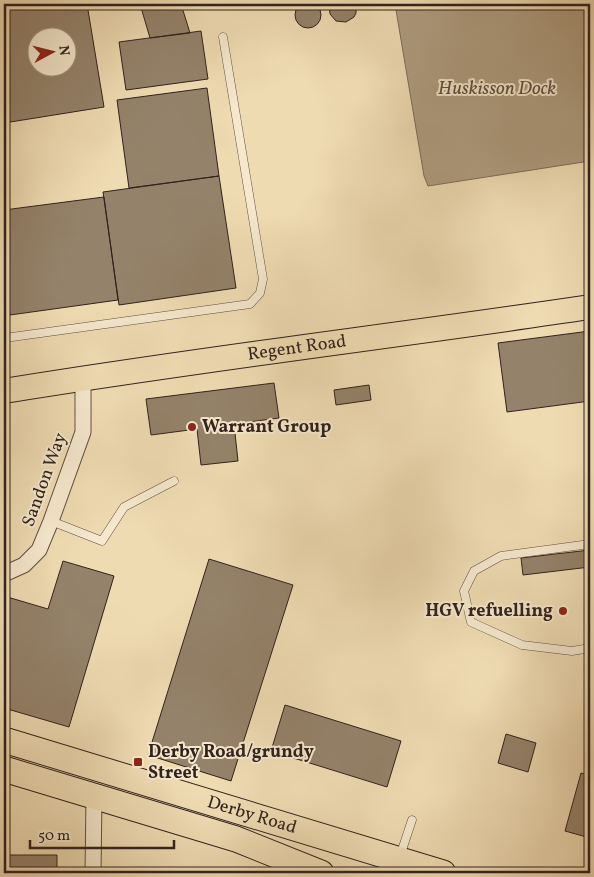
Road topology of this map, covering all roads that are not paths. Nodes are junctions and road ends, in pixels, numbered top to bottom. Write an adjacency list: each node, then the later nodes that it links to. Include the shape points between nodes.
1 (223, 37): 3 (lane, via 263,278 260,293 250,304)
2 (590, 307): 4 (main road, Regent Road)
3 (4, 336)
4 (83, 378): 5 (main road, Regent Road); 7 (street, Sandon Way, via 83,432)
5 (4, 391)
6 (174, 481): 7 (lane, via 124,507 102,541)
7 (51, 520): 9 (street, Sandon Way, via 39,550 24,565)
8 (590, 544): 10 (lane, via 501,556 474,571 464,591 471,622 522,646 572,651)
9 (4, 574)
10 (590, 648)
11 (4, 740): 15 (highway, Derby Road)
12 (4, 769): 13 (highway, Derby Road)
13 (94, 795): 16 (street); 17 (highway, Derby Road, via 236,839)
14 (412, 820): 15 (lane)
15 (399, 860): 18 (highway, Derby Road)
16 (93, 873)
17 (321, 873)
18 (443, 873)

